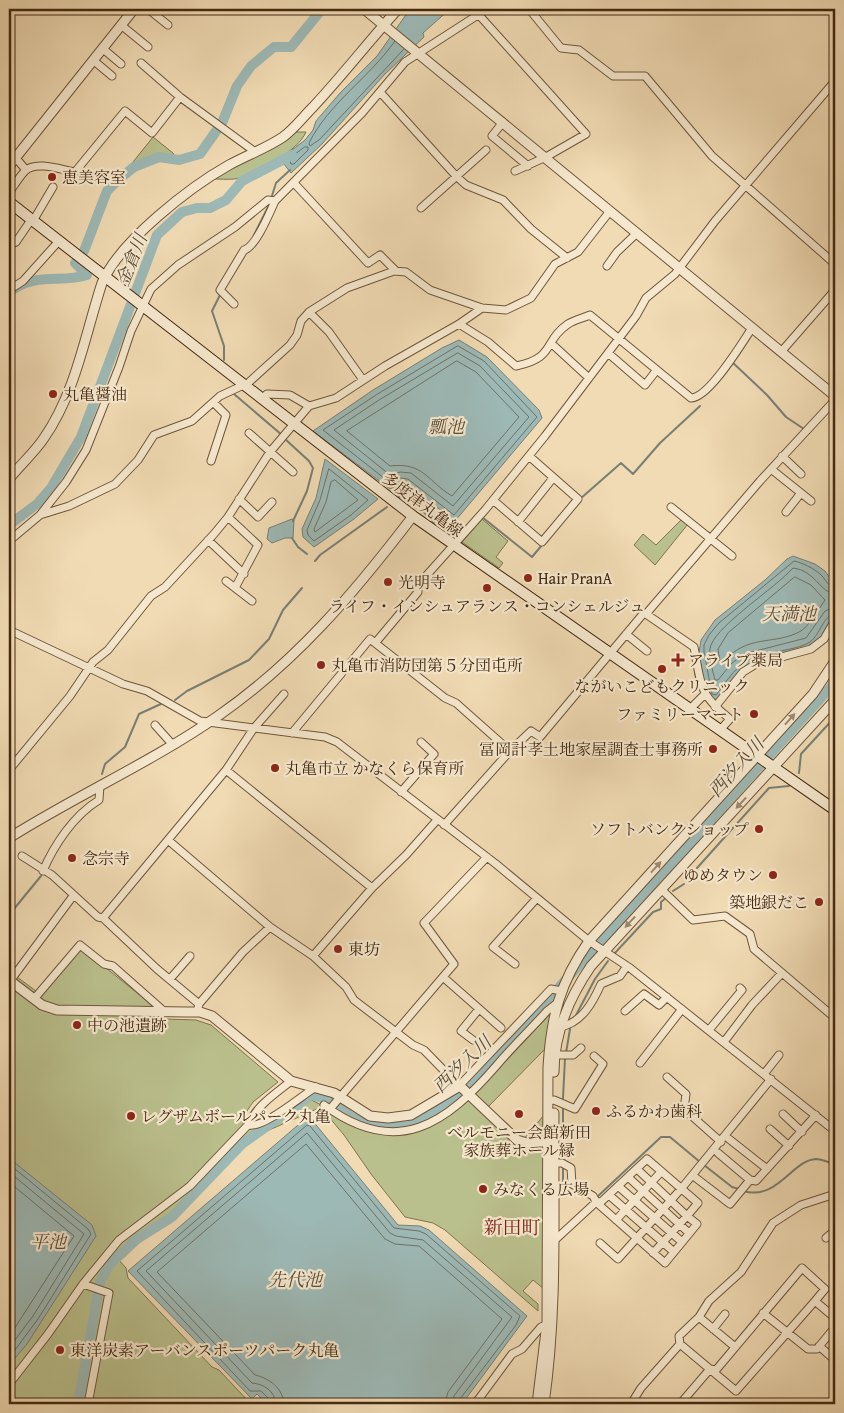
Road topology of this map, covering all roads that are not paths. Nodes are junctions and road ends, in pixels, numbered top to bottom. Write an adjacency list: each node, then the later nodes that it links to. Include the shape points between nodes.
1 (134, 9): 8 (street)
2 (148, 9): 9 (street)
3 (364, 9): 10 (street)
4 (398, 9): 10 (street)
5 (487, 9): 7 (street)
6 (529, 9): 32 (street, via 561,48 579,50 613,76 645,76 712,156)
7 (478, 14): 13 (street); 24 (street, via 586,134)
8 (121, 25): 11 (street); 12 (street)
9 (168, 25)
10 (385, 26): 13 (street); 23 (street, via 294,128 274,143)
11 (148, 47)
12 (102, 48): 14 (street); 16 (street)
13 (418, 53): 19 (street, via 405,62); 21 (street)
14 (93, 60): 17 (street); 25 (street)
15 (141, 63): 20 (street)
16 (121, 64)
17 (112, 76)
18 (835, 81): 32 (street)
19 (380, 92): 30 (street); 31 (street)
20 (180, 97): 23 (street); 28 (street, via 152,133 125,111 75,172 40,166)
21 (503, 122): 24 (street); 27 (street, via 492,136)
22 (486, 150): 30 (street)
23 (254, 151): 48 (street, via 199,184 142,231 123,250)
24 (546, 157): 27 (street); 38 (street)
25 (15, 158): 26 (street); 28 (street)
26 (9, 166)
27 (528, 166): 29 (street)
28 (26, 170): 34 (street)
29 (515, 171)
30 (456, 176): 37 (street); 43 (street, via 466,184 504,200 531,229)
31 (294, 183): 35 (street); 47 (street, via 368,263 380,255)
32 (746, 186): 44 (street); 46 (street)
33 (54, 187): 39 (street)
34 (9, 193)
35 (272, 201): 51 (street, via 256,240 246,249 222,292); 52 (street, via 178,266 151,289)
36 (9, 202): 39 (main road, 多度津丸亀線)
37 (421, 208)
38 (610, 210): 40 (street); 43 (street, via 578,252)
39 (32, 221): 41 (main road, 多度津丸亀線); 42 (street, via 16,242)
40 (637, 233): 45 (street); 46 (street)
41 (58, 242): 48 (main road, 多度津丸亀線); 49 (street, via 23,282)
42 (9, 245)
43 (567, 258): 53 (street, via 555,264 528,300 506,310)
44 (835, 264)
45 (607, 266)
46 (680, 268): 56 (street); 57 (street, via 646,298)
47 (396, 271): 53 (street, via 406,272 430,290); 54 (street, via 347,288)
48 (104, 278): 52 (main road, 多度津丸亀線); 79 (street, via 81,357 59,410 44,437)
49 (9, 290)
50 (835, 290): 59 (street)
51 (234, 304)
52 (143, 308): 64 (main road, 多度津丸亀線); 87 (street, via 131,331 86,450)
53 (482, 308): 55 (street)
54 (309, 312): 63 (street, via 328,332); 64 (street, via 301,321 297,336 280,356)
55 (459, 324): 58 (street, via 488,342 516,366 531,363 546,353); 63 (street)
56 (752, 328): 59 (street); 61 (street, via 732,358 696,398 683,393)
57 (618, 339): 58 (street, via 590,315 569,323); 60 (street); 61 (street)
58 (552, 344): 62 (street)
59 (781, 352): 65 (street)
60 (608, 353): 61 (street, via 645,385); 62 (street)
61 (656, 371)
62 (589, 378): 72 (street)
63 (362, 380): 68 (street, via 336,398)
64 (242, 386): 66 (main road, 多度津丸亀線); 67 (street, via 220,396)
65 (835, 398): 73 (street)
66 (261, 399): 68 (street, via 267,394 290,395); 69 (main road, 多度津丸亀線)
67 (214, 403): 74 (street, via 226,415); 87 (street, via 192,421 154,435 127,473 114,484 62,509)
68 (308, 406): 69 (street)
69 (294, 424): 71 (street); 88 (main road, 多度津丸亀線)
70 (249, 433): 71 (street)
71 (270, 452): 76 (street); 81 (street)
72 (529, 456): 78 (street); 82 (street)
73 (782, 456): 75 (street); 77 (street)
74 (211, 461)
75 (771, 469): 80 (street); 91 (street)
76 (293, 472)
77 (801, 474)
78 (553, 478): 90 (street); 90 (street, via 578,498 542,542)
79 (9, 479)
80 (801, 493): 83 (street); 86 (street)
81 (239, 499): 84 (street, via 258,517); 89 (street)
82 (493, 500): 90 (street); 94 (street)
83 (811, 501)
84 (272, 502)
85 (671, 507): 91 (street)
86 (786, 512)
87 (40, 515): 93 (street)
88 (412, 516): 94 (main road, 多度津丸亀線); 114 (street, via 346,600 306,644 262,683)
89 (228, 517): 92 (street); 96 (street, via 258,545)
90 (518, 522)
91 (710, 539): 95 (street); 100 (street)
92 (208, 540): 96 (street); 108 (street, via 165,587 151,596)
93 (9, 541)
94 (454, 546): 104 (street, via 417,586 418,592); 106 (main road, 多度津丸亀線)
95 (732, 556)
96 (244, 574): 98 (street)
97 (226, 581): 98 (street)
98 (235, 588): 99 (street)
99 (252, 601)
100 (646, 614): 103 (street); 110 (street, via 694,647)
101 (835, 620): 112 (street, via 824,639 811,649 756,664 743,672)
102 (9, 630): 108 (street)
103 (626, 634): 105 (street); 106 (street)
104 (376, 642): 118 (street, via 367,641); 121 (street, via 445,698 456,703)
105 (647, 651)
106 (610, 654): 113 (main road, 多度津丸亀線); 121 (street, via 540,737 532,731)
107 (835, 661): 122 (street, one-way to 107)
108 (89, 668): 114 (street, via 147,691); 123 (street)
109 (284, 694): 116 (street)
110 (705, 694): 112 (street); 113 (street)
111 (835, 700): 122 (street)
112 (715, 707): 117 (street, via 730,719)
113 (690, 709): 117 (main road, 多度津丸亀線)
114 (208, 723): 116 (street); 120 (street)
115 (156, 725): 120 (street)
116 (254, 728): 118 (street); 124 (street)
117 (721, 730): 122 (main road, 多度津丸亀線)
118 (292, 733): 126 (street, via 338,742)
119 (421, 742): 126 (street, via 434,754)
120 (172, 744): 125 (street)
121 (510, 751): 129 (street)
122 (766, 761): 127 (main road, 多度津丸亀線); 136 (street, one-way to 136); 141 (street, one-way to 122)
123 (9, 770)
124 (226, 770): 131 (street); 135 (street)
125 (100, 785): 130 (street); 134 (street, via 99,800 69,828)
126 (401, 792): 128 (street)
127 (835, 810)
128 (437, 820): 129 (street); 135 (street)
129 (444, 825): 133 (street)
130 (9, 838)
131 (168, 840): 139 (street); 140 (street)
132 (22, 856): 134 (street)
133 (487, 857): 138 (street); 148 (street, via 424,924 454,964)
134 (43, 871): 137 (street, via 52,875)
135 (372, 888): 144 (street)
136 (662, 889): 142 (street, one-way to 142); 147 (street, via 693,920 725,916 750,934 754,949)
137 (74, 896): 139 (street); 150 (street)
138 (537, 898): 141 (street); 145 (street, via 493,947)
139 (103, 918): 149 (street)
140 (270, 927): 144 (street); 156 (street, via 243,952)
141 (592, 942): 142 (street); 152 (street, via 570,972)
142 (603, 950): 146 (street); 162 (street, via 575,991)
143 (190, 956): 149 (street)
144 (313, 956): 165 (street, via 346,987 354,1000)
145 (515, 964)
146 (627, 966): 153 (street); 162 (street, via 620,976 601,984 582,1016 569,1026)
147 (782, 973): 161 (street); 167 (street)
148 (443, 977): 157 (street); 165 (street)
149 (170, 979): 156 (street)
150 (9, 980): 154 (street)
151 (740, 988): 164 (street, via 742,990)
152 (562, 991): 155 (street); 177 (street, via 551,989)
153 (667, 997): 158 (street); 159 (street, via 659,1005 644,994)
154 (34, 999): 160 (street, via 57,1010); 160 (street, via 80,945 104,964 113,966)
155 (557, 1003): 179 (street); 181 (street, via 549,1047)
156 (198, 1008): 160 (street); 176 (street)
157 (479, 1009): 163 (street); 166 (street, via 461,1031)
158 (682, 1009): 164 (street); 172 (street)
159 (625, 1011)
160 (165, 1012)
161 (835, 1018)
162 (560, 1027): 169 (street)
163 (501, 1028)
164 (709, 1030): 167 (street)
165 (396, 1032): 177 (street, via 424,1050); 180 (street)
166 (473, 1040)
167 (724, 1042): 173 (street)
168 (580, 1048): 169 (street, via 573,1055)
169 (563, 1055): 181 (street)
170 (779, 1055): 173 (street)
171 (594, 1056): 181 (street, via 603,1064 575,1109)
172 (640, 1063)
173 (764, 1074): 175 (street)
174 (667, 1077): 190 (street, via 686,1094 684,1109)
175 (771, 1079): 183 (street); 190 (street)
176 (291, 1080): 178 (street); 184 (street, via 260,1106)
177 (460, 1086): 179 (street); 180 (street, via 419,1111 396,1118 370,1116)
178 (317, 1087): 180 (street); 184 (street, via 266,1121)
179 (470, 1095): 180 (street, via 424,1126 398,1132 356,1126 327,1107); 189 (street, via 517,1140 527,1143)
180 (340, 1099)
181 (551, 1101): 189 (street)
182 (783, 1114): 187 (street)
183 (816, 1115): 186 (street); 187 (street)
184 (248, 1125): 227 (street, via 190,1186 119,1240)
185 (770, 1129): 191 (street)
186 (835, 1131)
187 (802, 1132): 191 (street)
188 (729, 1139): 195 (street)
189 (550, 1141): 193 (street)
190 (721, 1142): 202 (street)
191 (789, 1146): 195 (street)
192 (718, 1153): 199 (street)
193 (557, 1163): 206 (street, via 571,1168 572,1184); 221 (street)
194 (637, 1169): 196 (street, via 647,1159); 197 (street); 200 (street)
195 (767, 1169): 199 (street, via 756,1181)
196 (661, 1172): 200 (street); 202 (street)
197 (628, 1177): 201 (street); 203 (street)
198 (696, 1178): 199 (street, via 730,1204)
199 (750, 1180)
200 (651, 1182): 203 (street); 208 (street)
201 (618, 1186): 205 (street); 207 (street)
202 (681, 1189): 208 (street); 211 (street, via 698,1204)
203 (643, 1191): 207 (street); 209 (street)
204 (835, 1194): 231 (street, via 801,1205 773,1224 741,1272 709,1301)
205 (609, 1195): 206 (street); 210 (street)
206 (595, 1200): 213 (street); 221 (street)
207 (634, 1200): 210 (street); 212 (street)
208 (671, 1200): 209 (street); 211 (street)
209 (663, 1209): 212 (street); 214 (street)
210 (626, 1210): 213 (street); 215 (street)
211 (688, 1216): 214 (street); 217 (street, via 697,1224)
212 (655, 1218): 215 (street); 216 (street)
213 (616, 1220): 219 (street)
214 (680, 1224): 216 (street); 217 (street)
215 (646, 1228): 219 (street); 222 (street)
216 (671, 1233): 222 (street); 223 (street)
217 (690, 1233): 223 (street)
218 (835, 1234): 220 (street, via 833,1232)
219 (637, 1238): 224 (street, via 618,1258); 226 (street)
220 (826, 1238)
221 (551, 1241): 233 (street)
222 (663, 1242): 225 (street); 226 (street)
223 (682, 1242): 225 (street)
224 (600, 1243)
225 (674, 1252): 226 (street, via 665,1263)
226 (653, 1253)
227 (83, 1284): 242 (street); 244 (street, via 109,1293)
228 (815, 1301): 229 (street, via 825,1289 802,1268); 232 (street); 236 (street)
229 (763, 1313): 236 (street); 239 (street)
230 (725, 1314): 235 (street)
231 (699, 1318): 235 (street); 237 (street, via 679,1336)
232 (835, 1318)
233 (550, 1323): 245 (street, via 541,1327 522,1349 512,1354); 246 (street); 247 (street)
234 (835, 1327): 238 (street)
235 (713, 1329): 239 (street)
236 (788, 1332): 238 (street, via 808,1349); 241 (street, via 736,1391)
237 (680, 1344): 241 (street); 248 (street)
238 (819, 1346): 240 (street)
239 (735, 1347): 241 (street, via 716,1370)
240 (835, 1360)
241 (710, 1369): 243 (street)
242 (9, 1384)
243 (683, 1403)
244 (88, 1404)
245 (475, 1404)
246 (537, 1404)
247 (544, 1404)
248 (630, 1404)

